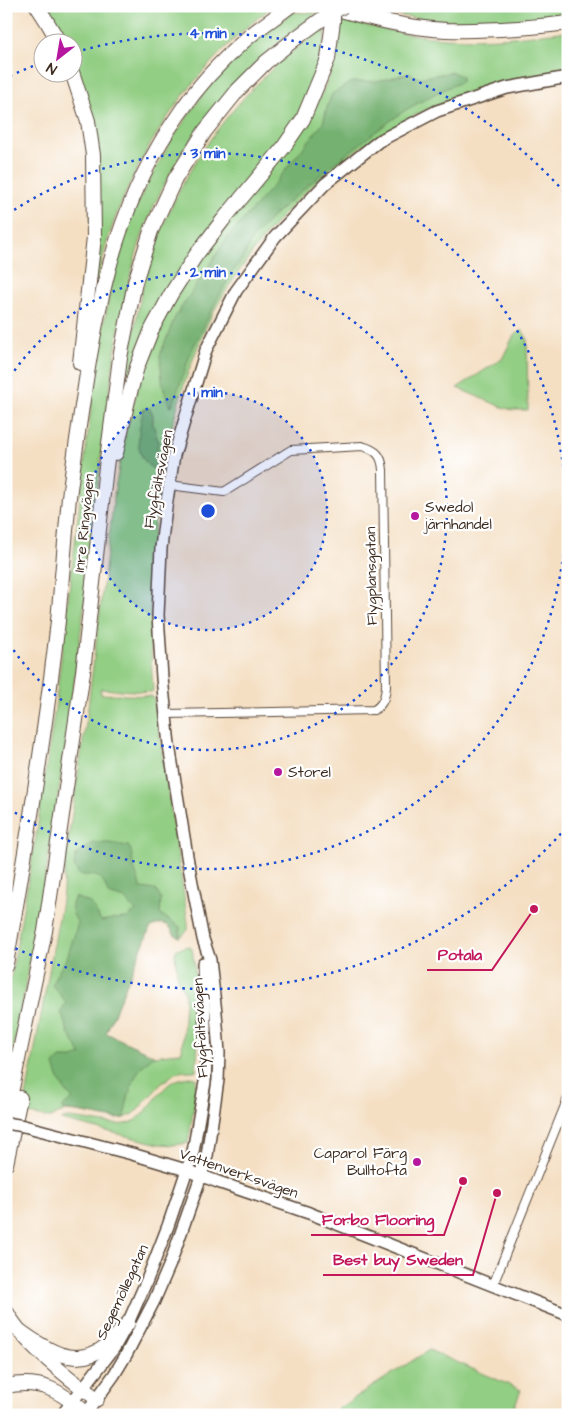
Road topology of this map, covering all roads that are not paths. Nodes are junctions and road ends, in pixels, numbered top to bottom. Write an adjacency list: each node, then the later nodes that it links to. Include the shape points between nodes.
1 (37, 6): 7 (highway)
2 (290, 6): 11 (highway, Inre Ringvägen, via 244,41 200,86 161,141 128,206 101,298 86,377)
3 (327, 6): 6 (highway, via 364,17 444,30 529,28)
4 (333, 6): 12 (highway, bridge, via 328,59 303,119 196,255 152,329 128,400)
5 (343, 6): 12 (highway, Inre Ringvägen, bridge, via 296,38 238,90 205,132 175,179 151,231 135,282 120,358)
6 (568, 23)
7 (53, 32)
8 (568, 77): 10 (street, Flygfältsvägen, via 507,88 437,111 379,141 325,184 275,237 236,291 206,350 174,455)
9 (76, 82): 11 (highway, via 88,121 93,155 94,237 74,416)
10 (169, 486): 13 (street, Flygfältsvägen, via 161,548 158,615); 13 (street, Flygplansgatan, via 224,492 291,450 362,446 378,454 383,470 386,686 383,702 374,710)
11 (70, 496): 16 (highway, Inre Ringvägen, via 51,676)
12 (98, 542): 14 (highway, Inre Ringvägen, via 83,672)
13 (166, 714): 15 (street, Flygfältsvägen)
14 (45, 931): 18 (highway, Inre Ringvägen); 20 (highway, via 36,1012)
15 (203, 939): 21 (street, Flygfältsvägen, via 206,1082 193,1152); 22 (street, Flygfältsvägen, via 210,960 219,1053 212,1131)
16 (6, 964)
17 (568, 1098): 23 (street)
18 (6, 1117)
19 (6, 1123): 21 (street, Vattenverksvägen, bridge)
20 (6, 1164)
21 (186, 1170): 22 (street, Vattenverksvägen); 26 (street, Segemöllegatan, via 165,1235)
22 (201, 1176): 23 (street, Vattenverksvägen, via 322,1217); 30 (street, Segemöllegatan, via 154,1301 126,1355)
23 (493, 1286): 25 (street, Vattenverksvägen)
24 (6, 1311): 27 (highway)
25 (568, 1315)
26 (128, 1323): 27 (highway, via 105,1346 91,1355 79,1357 50,1351); 29 (street, Segemöllegatan, via 114,1348)
27 (20, 1331): 29 (highway, via 54,1366)
28 (6, 1386): 31 (highway, via 37,1384)
29 (83, 1389): 30 (highway); 31 (street, Segemöllegatan)
30 (97, 1398): 32 (street, Segemöllegatan)
31 (72, 1402): 32 (highway); 33 (street, Segemöllegatan)
32 (85, 1414)
33 (62, 1415)

